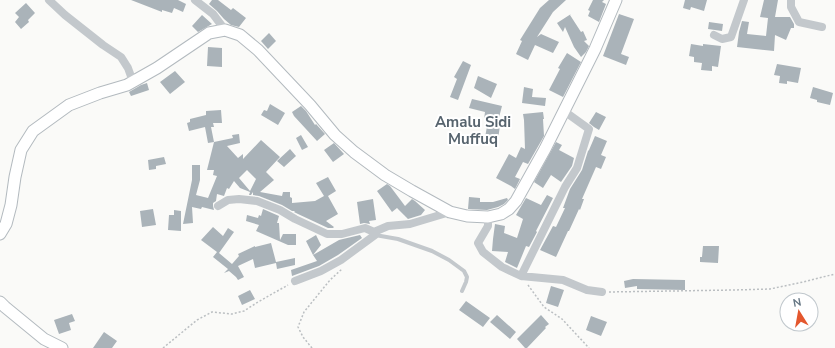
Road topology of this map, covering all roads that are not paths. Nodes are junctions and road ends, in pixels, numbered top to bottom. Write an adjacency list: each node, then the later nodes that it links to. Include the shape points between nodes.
1 (49, 0): 9 (street, via 121,58)
2 (195, 0): 7 (street, via 213,14)
3 (616, 0): 10 (street)
4 (744, 0): 8 (street, via 731,37 722,39)
5 (791, 0): 6 (street, via 791,7 799,22)
6 (822, 27)
7 (225, 30): 9 (street, via 209,33); 12 (street, via 240,36 258,50 335,135 354,152 385,175)
8 (714, 35)
9 (133, 82): 15 (street, via 69,105 33,131 21,150 11,205 6,224)
10 (564, 111): 13 (street, via 516,201 501,214); 16 (street, via 589,129 577,168)
11 (218, 206): 14 (street, via 228,200 257,201 327,234 342,234 365,228)
12 (450, 212): 13 (street); 14 (street, via 410,224 388,226)
13 (488, 217): 16 (street, via 488,226 478,242 483,252 502,267)
14 (375, 233): 17 (street, via 340,260); 18 (lane, via 432,251 449,260 468,277)
15 (0, 234)
16 (521, 276): 19 (street, via 563,280 587,290)
17 (295, 281)
18 (462, 291)
19 (602, 292)
20 (0, 302): 21 (street, via 44,339)
21 (62, 348)

